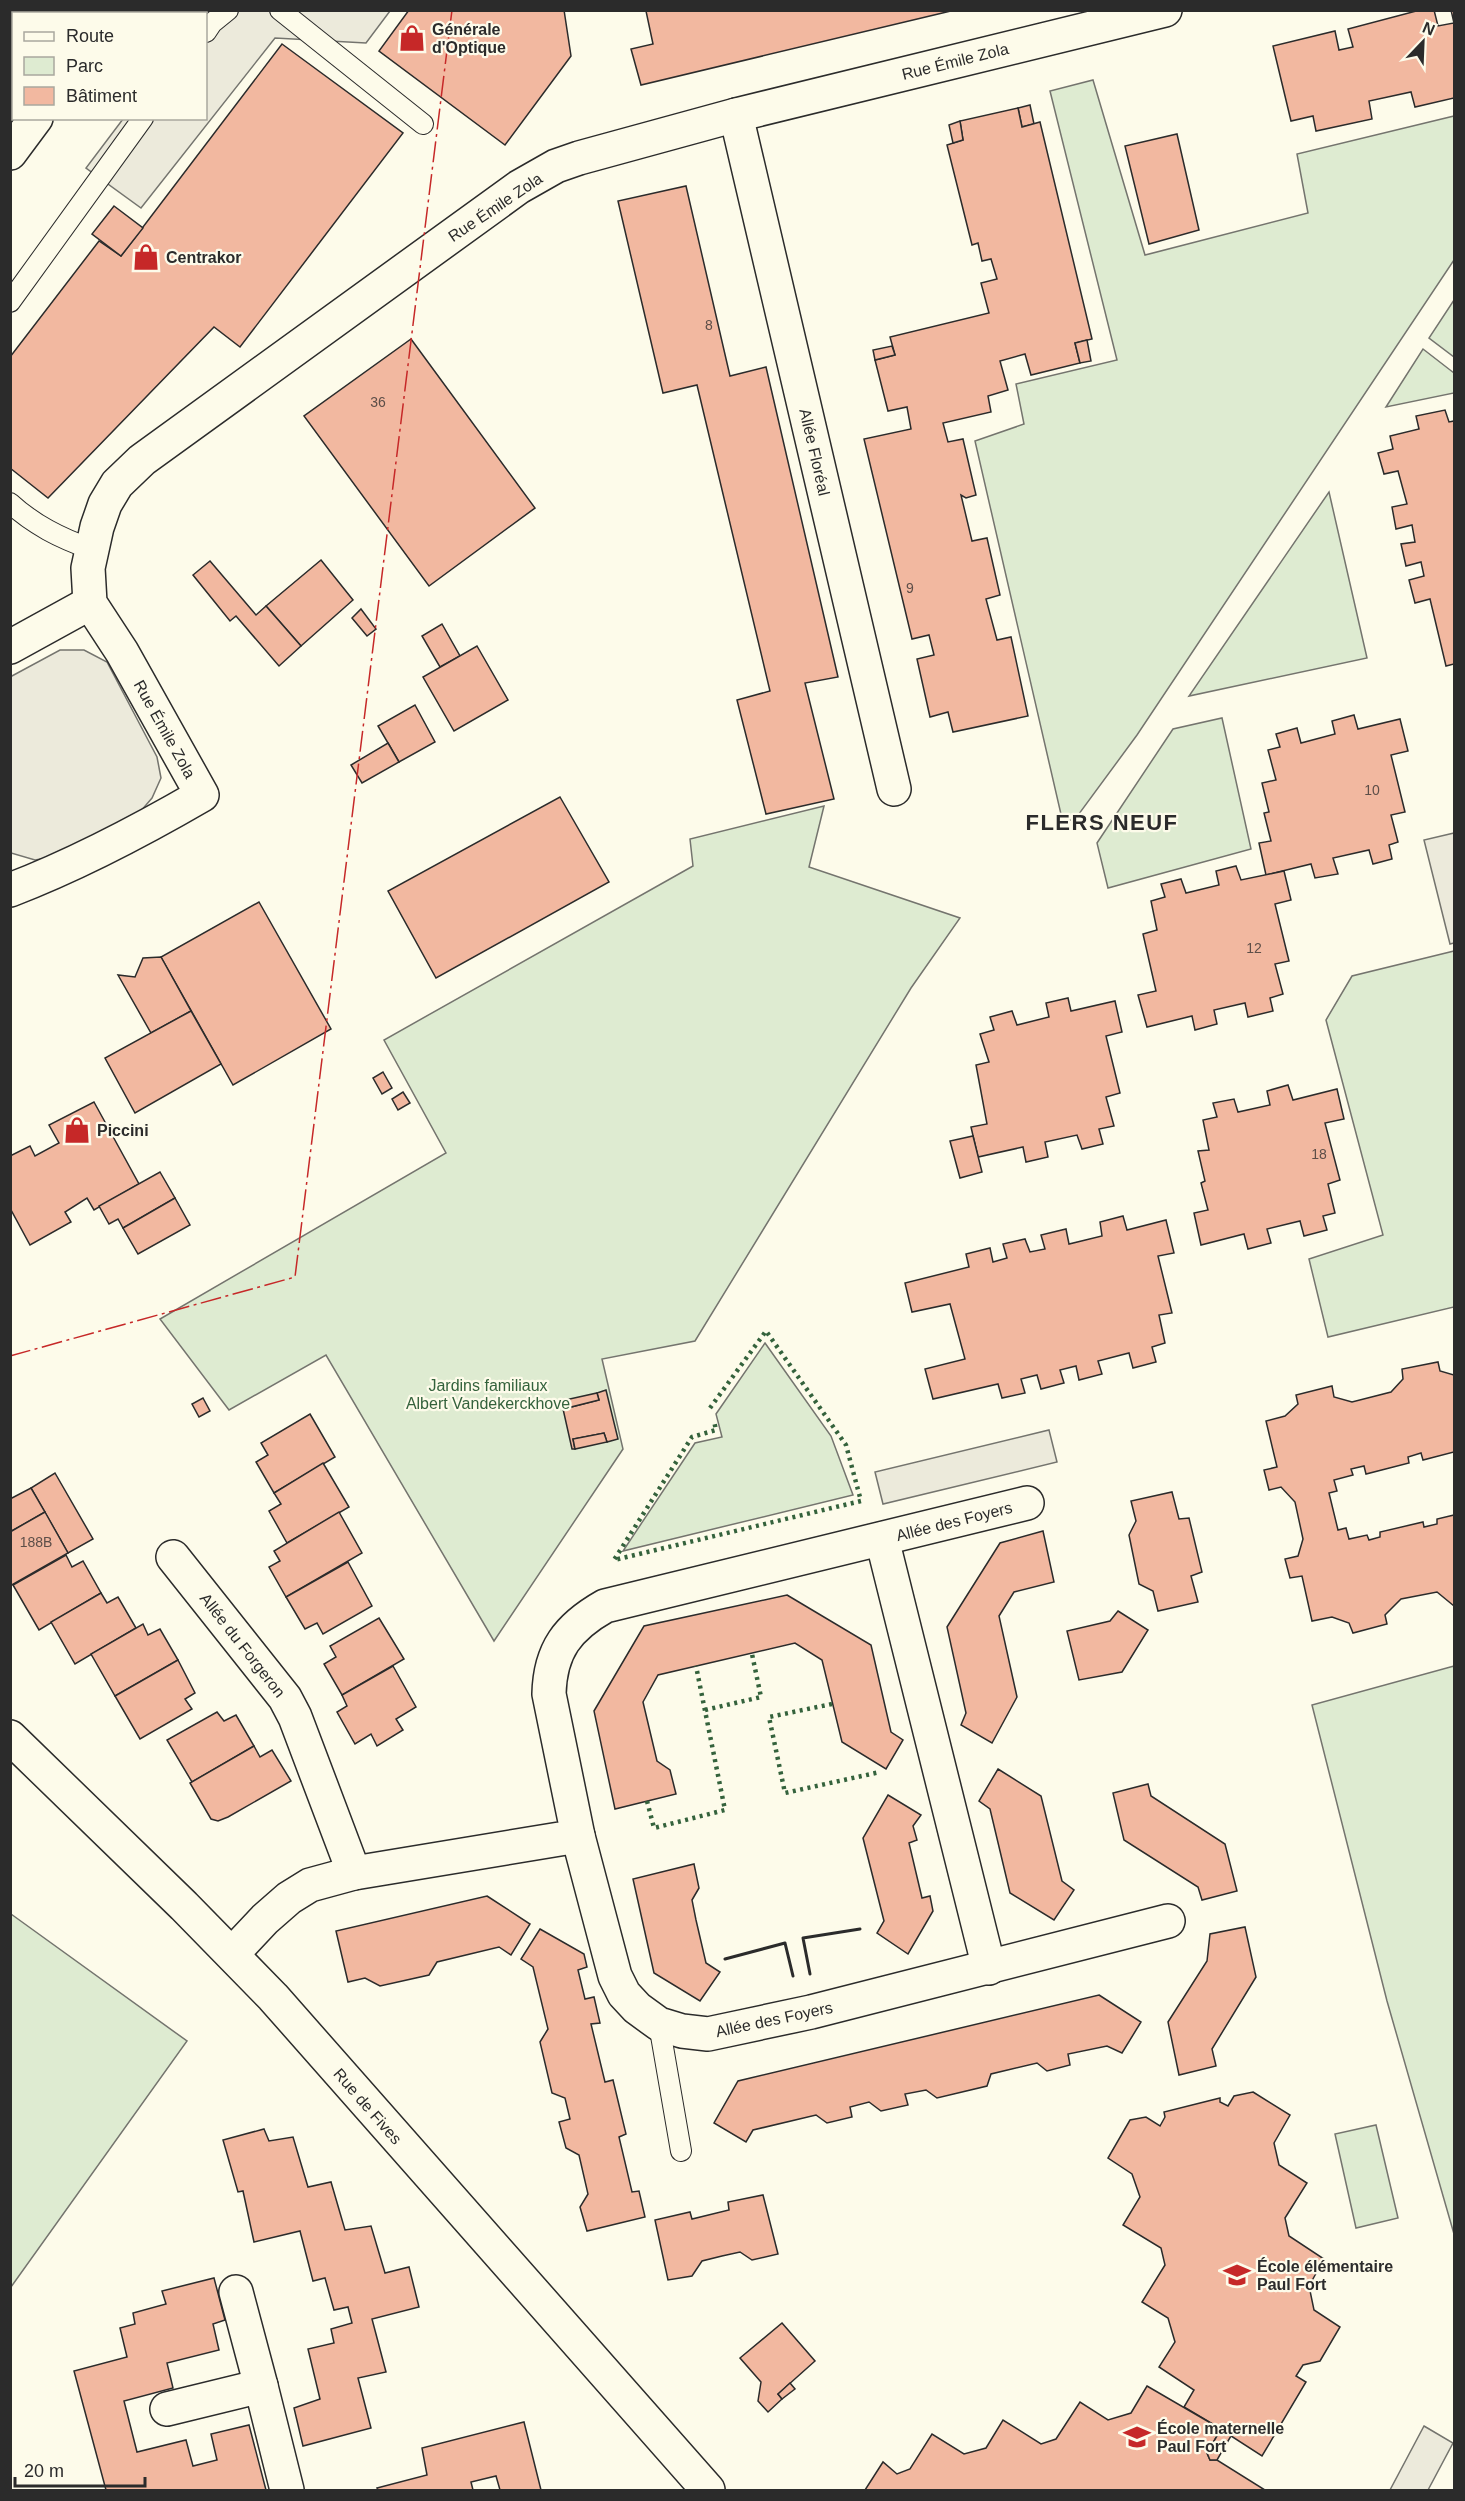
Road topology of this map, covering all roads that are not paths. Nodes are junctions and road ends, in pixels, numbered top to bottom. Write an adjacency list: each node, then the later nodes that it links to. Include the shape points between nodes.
1 (228, 10): 5 (lane)
2 (280, 10): 9 (lane)
3 (1165, 10): 4 (street, Rue Émile Zola)
4 (1119, 16): 6 (street, Rue Émile Zola)
5 (207, 30)
6 (736, 115): 13 (street, Rue Émile Zola, via 579,158 519,187 127,472 105,504); 16 (street, Allée Floréal)
7 (34, 120): 10 (street)
8 (142, 120): 11 (lane)
9 (423, 124)
10 (10, 153)
11 (10, 302)
12 (10, 503): 13 (lane, via 44,529)
13 (91, 549): 14 (street, Rue Émile Zola)
14 (90, 603): 15 (street); 17 (street, Rue Émile Zola, via 202,795 88,858)
15 (10, 647)
16 (894, 789)
17 (10, 890)
18 (1027, 1503): 19 (street, Allée des Foyers)
19 (882, 1539): 22 (street, Allée des Foyers, via 605,1606 569,1632 550,1675 549,1694); 26 (street, Allée des Foyers)
20 (173, 1557): 23 (street, Allée du Forgeron, via 285,1698)
21 (10, 1737): 25 (street, Rue de Fives)
22 (578, 1836): 23 (street); 27 (street, Allée des Foyers, via 615,1976 624,1994)
23 (354, 1873): 25 (street, via 310,1885 289,1898)
24 (1168, 1921): 26 (street, Allée des Foyers)
25 (232, 1954): 32 (street, Rue de Fives)
26 (989, 1968): 27 (street, Allée des Foyers, via 708,2034)
27 (659, 2024): 28 (lane)
28 (681, 2151)
29 (236, 2292): 30 (street)
30 (261, 2386): 31 (street); 33 (street)
31 (167, 2409)
32 (695, 2487)
33 (287, 2490)

